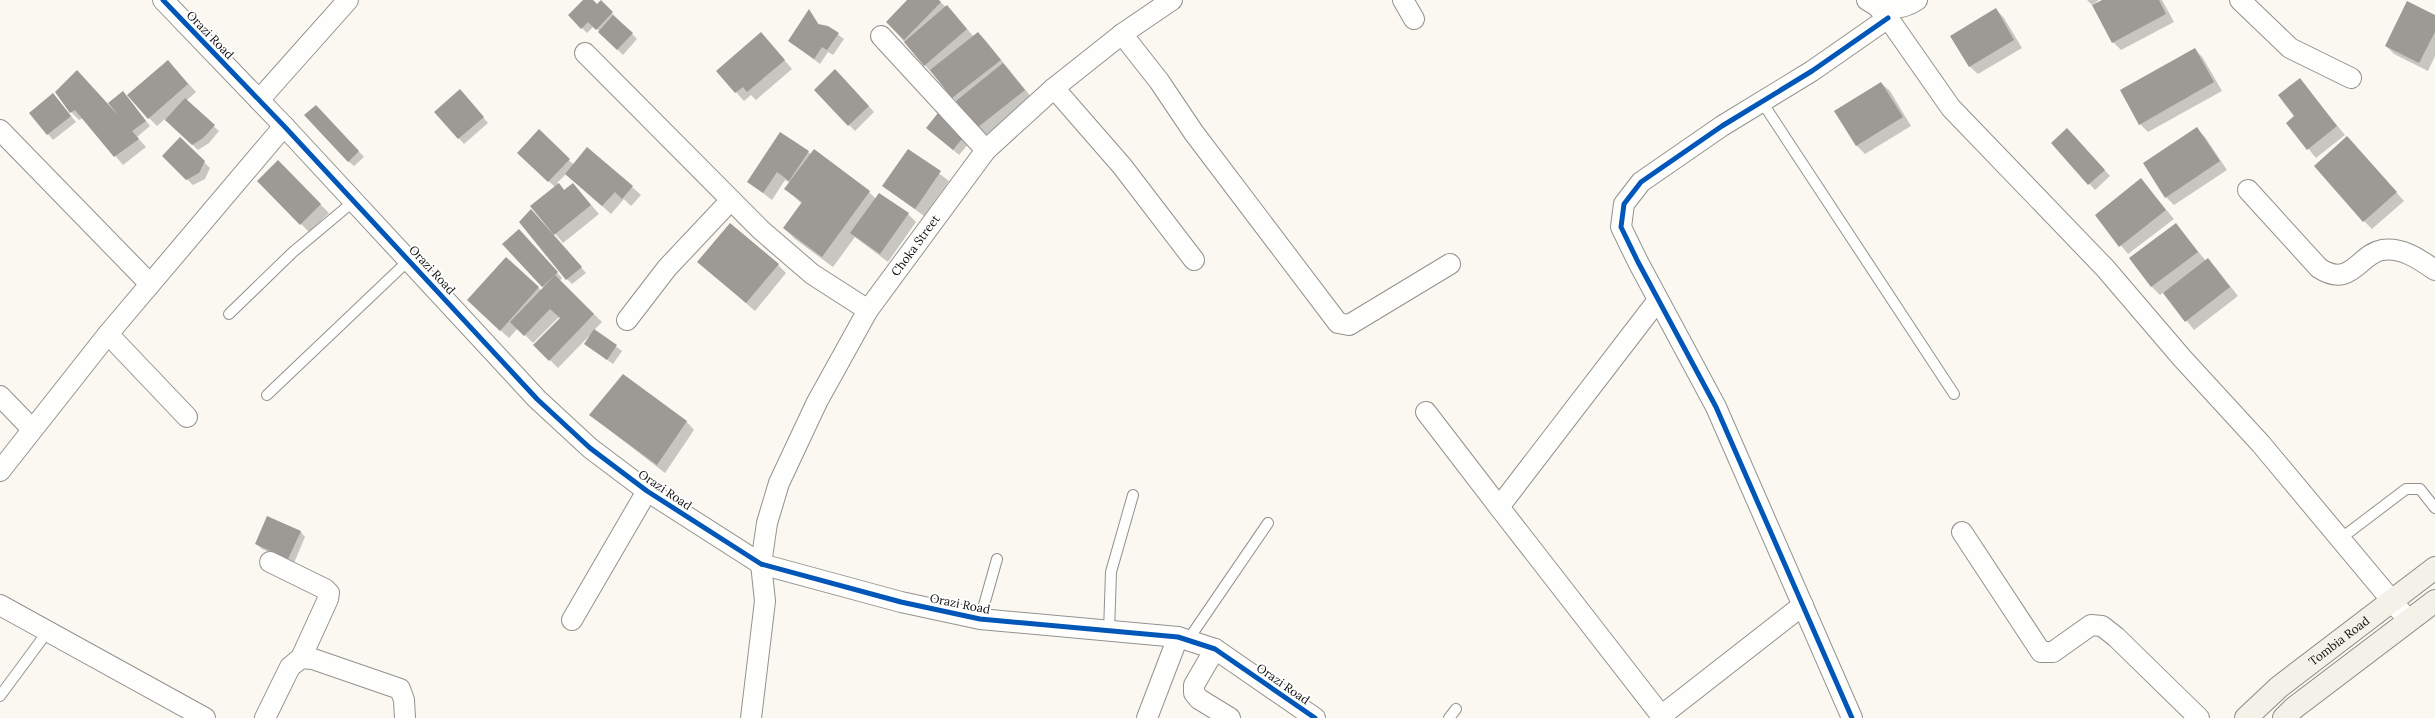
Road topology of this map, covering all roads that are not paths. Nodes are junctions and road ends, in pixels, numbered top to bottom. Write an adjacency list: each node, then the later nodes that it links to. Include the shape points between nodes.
1 (163, 0): 14 (street, Orazi Road)
2 (348, 0): 14 (street)
3 (1172, 0): 9 (street, Choka Street)
4 (1403, 0): 8 (street)
5 (1917, 0): 7 (street, via 1906,7)
6 (2240, 0): 12 (street, via 2290,48)
7 (1877, 8): 15 (street, via 1812,71); 45 (street, via 1951,108 2105,268 2182,358 2261,444)
8 (1414, 19)
9 (1122, 34): 13 (street, Choka Street); 24 (street, via 1338,323 1349,325)
10 (881, 36): 18 (street)
11 (585, 53): 20 (street)
12 (2351, 78)
13 (1054, 88): 18 (street, Choka Street); 23 (street, via 1122,166)
14 (259, 100): 16 (street, Orazi Road)
15 (1762, 102): 27 (street, via 1722,126 1641,182 1624,204 1621,227); 32 (lane)
16 (284, 126): 21 (street, Orazi Road); 26 (street)
17 (0, 130): 26 (street)
18 (986, 150): 28 (street, Choka Street)
19 (2248, 190): 25 (street, via 2320,268 2328,273 2340,275 2350,271 2380,250 2413,255)
20 (731, 200): 28 (street, via 812,274); 30 (street, via 667,268)
21 (354, 201): 22 (street, Orazi Road); 29 (lane, via 293,252)
22 (409, 260): 33 (lane); 39 (street, Orazi Road, via 537,399 590,448)
23 (1194, 260)
24 (1450, 264)
25 (2435, 270)
26 (150, 284): 31 (street)
27 (1658, 300): 41 (street); 53 (street, via 1716,407)
28 (868, 310): 48 (street, Choka Street, via 817,402 779,483 767,523)
29 (229, 314)
30 (627, 320)
31 (108, 334): 36 (street); 37 (street)
32 (1954, 394)
33 (267, 395)
34 (0, 396): 37 (street)
35 (1426, 412): 41 (street)
36 (187, 417)
37 (32, 430): 38 (street)
38 (0, 471)
39 (647, 491): 48 (street, Orazi Road); 55 (street)
40 (1134, 495): 58 (lane, via 1111,572)
41 (1499, 507): 64 (street)
42 (2435, 508): 45 (lane, via 2420,489 2406,489)
43 (1268, 523): 59 (lane)
44 (1962, 532): 74 (street, via 2041,652 2053,652 2091,625 2102,626)
45 (2340, 539): 50 (street)
46 (997, 559): 54 (lane)
47 (270, 562): 61 (street, via 329,593)
48 (761, 564): 54 (street, Orazi Road, via 901,602); 68 (street, Choka Street, via 765,601)
49 (2435, 568): 50 (main road, Tombia Road)
50 (2392, 600): 56 (street); 75 (main road, Tombia Road, via 2279,687)
51 (2435, 601): 56 (main road)
52 (0, 605): 57 (street)
53 (1803, 605): 64 (street); 73 (street)
54 (980, 619): 58 (street, Orazi Road)
55 (572, 620)
56 (2408, 620): 76 (main road)
57 (48, 631): 62 (lane); 65 (street)
58 (1109, 632): 59 (street, Orazi Road)
59 (1183, 639): 60 (street, Orazi Road); 69 (street)
60 (1215, 649): 70 (street, via 1194,685 1194,693 1199,699); 71 (street, Orazi Road)
61 (301, 658): 66 (street, via 290,667); 67 (street, via 313,659 400,689 404,700)
62 (0, 696)
63 (1456, 709): 72 (lane)
64 (1662, 717)
65 (205, 718)
66 (265, 718)
67 (405, 718)
68 (751, 718)
69 (1147, 718)
70 (1230, 718)
71 (1315, 718)
72 (1449, 718)
73 (1852, 718)
74 (2199, 718)
75 (2246, 718)
76 (2284, 718)

